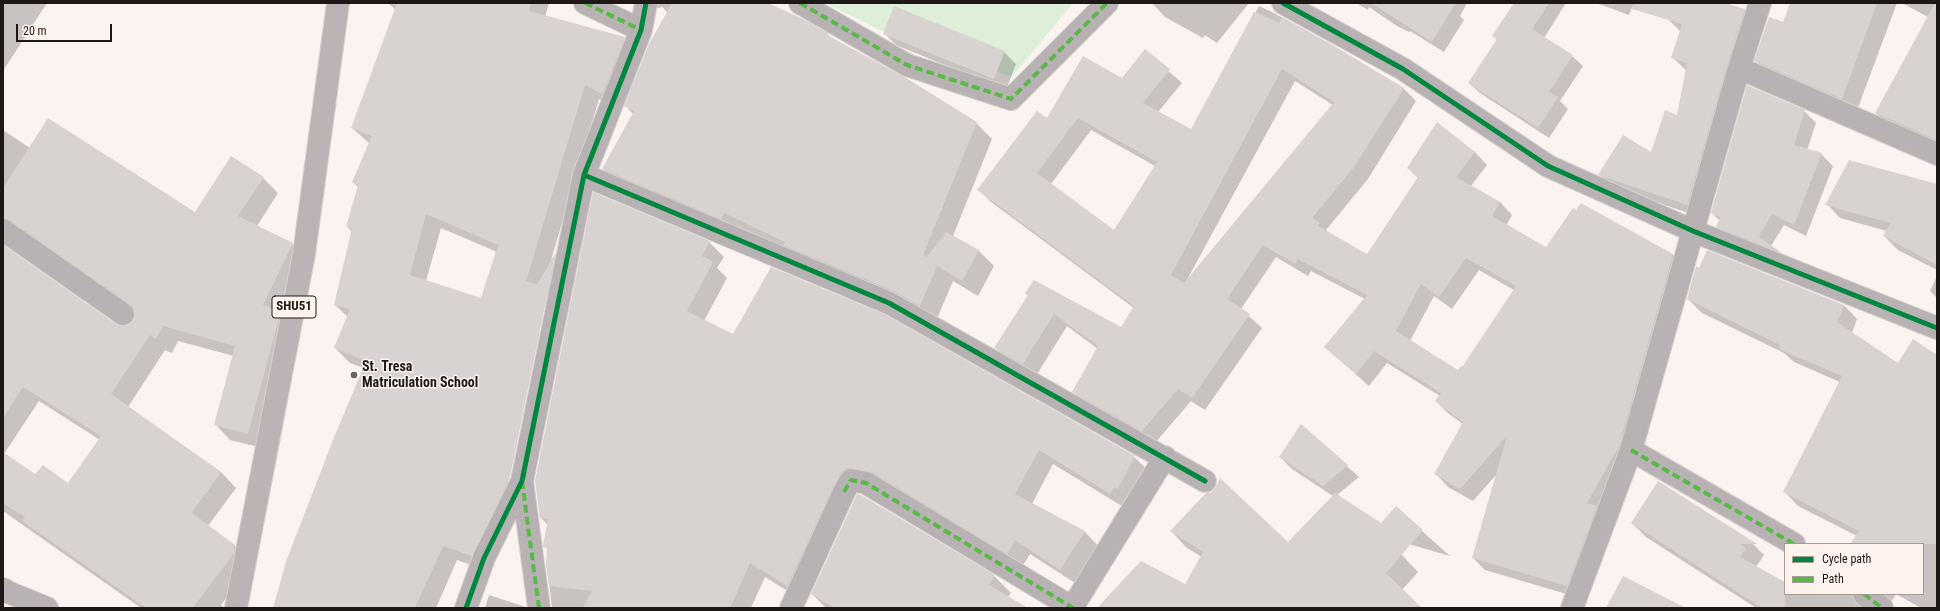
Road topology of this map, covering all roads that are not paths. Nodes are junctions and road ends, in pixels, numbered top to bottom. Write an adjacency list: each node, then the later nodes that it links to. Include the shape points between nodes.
1 (338, 3): 24 (main road, SHU51, via 304,254)
2 (585, 3): 8 (street)
3 (646, 3): 8 (street)
4 (800, 3): 5 (street, via 906,64 1011,99)
5 (1107, 3)
6 (1283, 3): 13 (street, via 1403,69 1548,166)
7 (1760, 3): 9 (street)
8 (640, 30): 11 (street)
9 (1739, 68): 10 (street); 13 (street)
10 (1937, 154)
11 (584, 175): 17 (street, via 889,304); 18 (street)
12 (3, 230): 14 (street)
13 (1693, 231): 15 (street); 16 (street)
14 (123, 314)
15 (1937, 328)
16 (1631, 450): 20 (street); 29 (street)
17 (1165, 457): 19 (street); 28 (street)
18 (522, 481): 25 (street, via 484,558); 26 (street)
19 (1205, 481)
20 (1792, 543)
21 (3, 589): 23 (street)
22 (1865, 595): 30 (street)
23 (46, 608)
24 (236, 608)
25 (466, 608)
26 (539, 608)
27 (791, 608): 28 (street, via 851,480 866,483)
28 (1073, 608)
29 (1572, 608)
30 (1882, 608)

